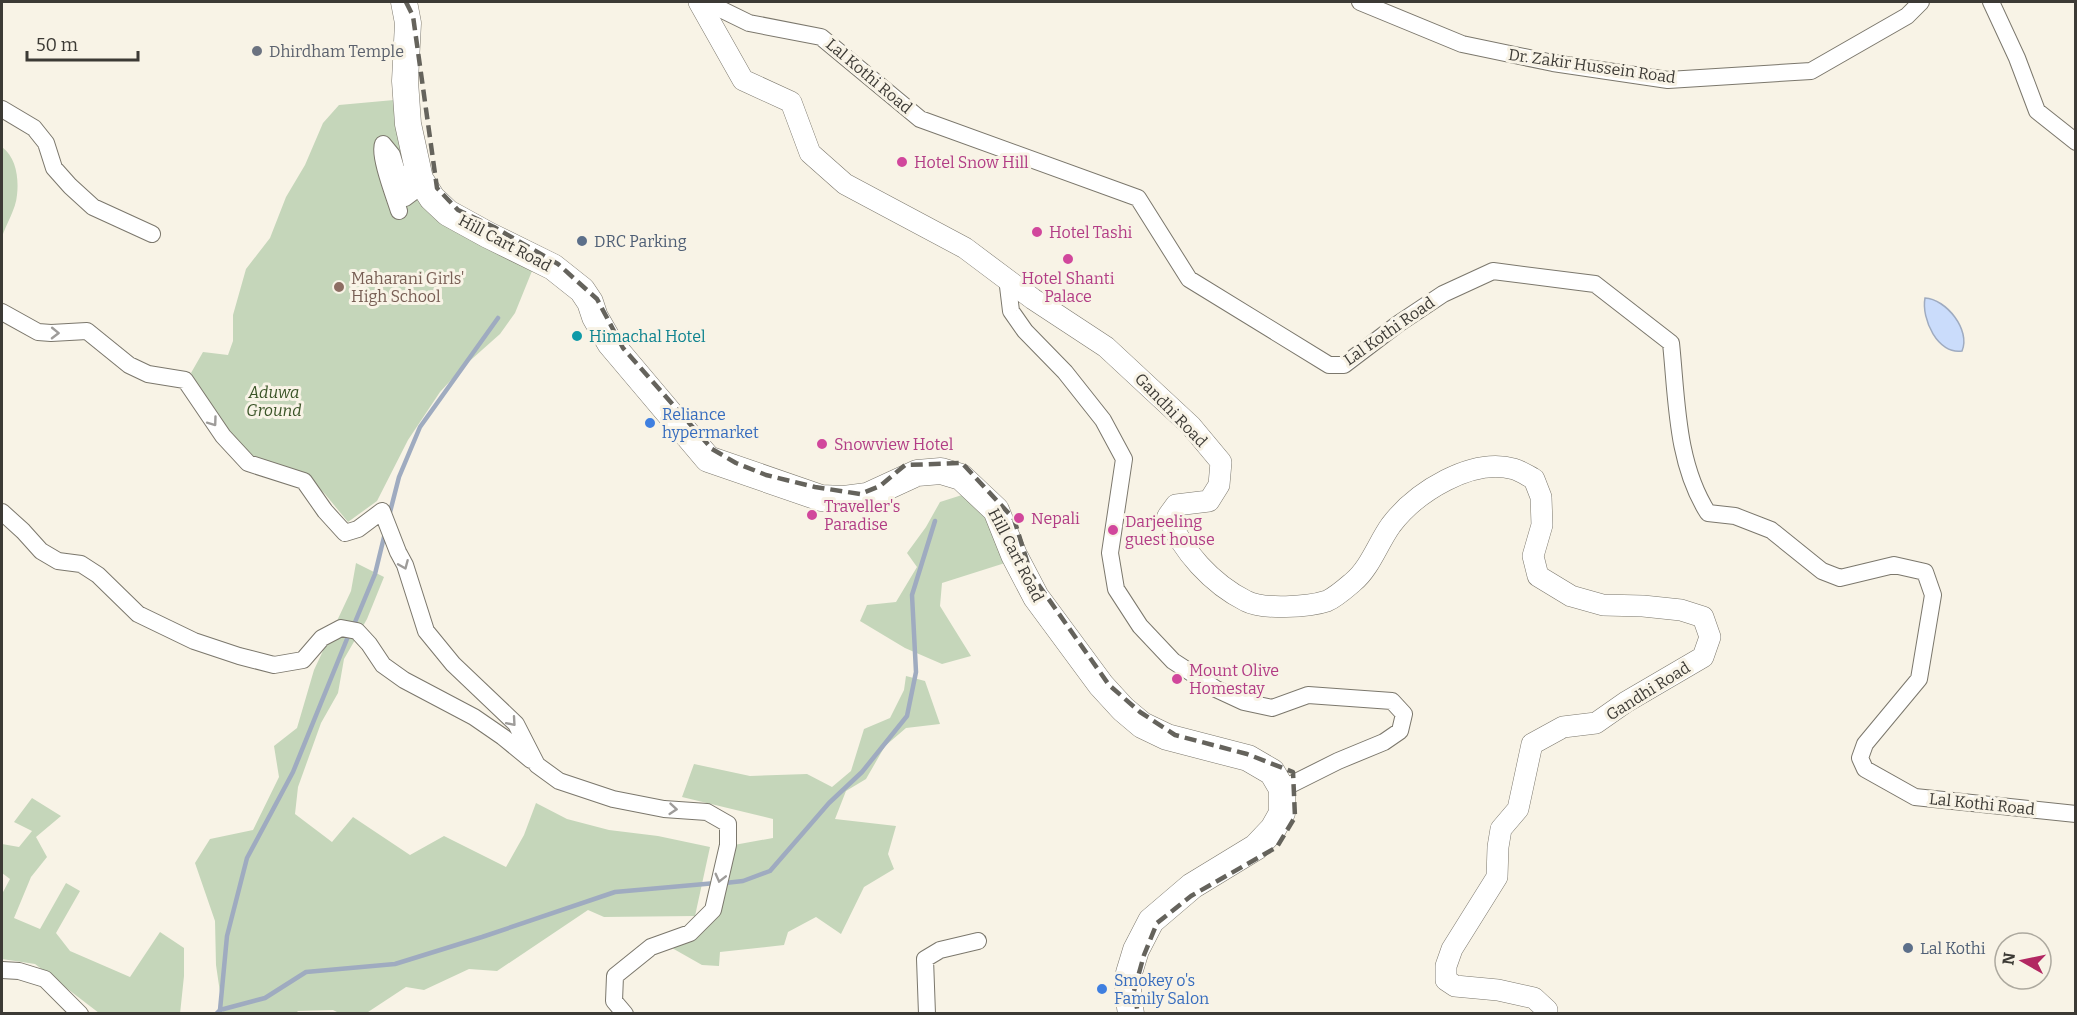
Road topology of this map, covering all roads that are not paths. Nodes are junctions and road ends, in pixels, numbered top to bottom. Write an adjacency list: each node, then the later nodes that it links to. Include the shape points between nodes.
1 (404, 2): 7 (highway, Hill Cart Road, via 408,23)
2 (699, 2): 12 (main road, Gandhi Road, via 743,80 791,102 810,153 817,160 845,184 965,248)
3 (706, 2): 17 (street, Lal Kothi Road, via 749,23 821,37 920,118 1138,198 1190,279 1329,365 1344,365 1443,294 1493,271 1595,284 1671,343 1685,460 1696,495 1708,513 1736,516 1771,530 1822,571 1840,578 1894,565 1925,572 1933,596 1919,679 1865,744 1860,758 1865,769 1915,796)
4 (1360, 2): 5 (street, Dr. Zakir Hussein Road, via 1461,44 1668,80 1811,71 1907,16)
5 (1921, 2)
6 (1991, 2): 9 (street, via 2018,58 2037,111)
7 (405, 81): 10 (street, via 401,123 413,192 405,198 392,155 383,144 381,149); 16 (highway, Hill Cart Road, via 414,153 420,179 432,198 448,213 553,267 582,290 610,344 708,459 821,498 867,496 917,473 941,471 961,477 996,510 1036,597 1123,709 1167,737 1248,758 1272,772)
8 (2, 110): 11 (street, via 34,128 46,143 54,168 93,207)
9 (2076, 142)
10 (399, 211)
11 (152, 234)
12 (1007, 278): 16 (street, via 1011,311 1103,420 1124,459 1110,553 1116,589 1140,626 1173,661 1244,702 1272,708 1308,695 1350,697 1392,701 1404,714 1400,731 1384,742); 24 (main road, Gandhi Road, via 1114,354 1191,426 1221,462 1219,485 1209,501 1176,506 1168,516 1205,572 1248,603 1284,608 1328,600 1355,580 1392,524 1407,509 1459,473 1492,466 1514,469 1534,479 1541,497 1542,525 1533,556 1538,576 1571,597 1603,605 1681,610 1703,617 1710,637 1703,657 1596,723 1563,727 1532,744 1518,809 1501,830 1497,877 1452,949 1446,980 1455,986 1534,998)
13 (2, 312): 15 (street, one-way to 15, via 38,332 87,331 129,365 148,374 185,380 223,436 248,463 304,481 345,533 358,529 382,511 405,564 426,631 453,664 516,724)
14 (2, 512): 15 (street, via 41,551 58,561 81,564 138,614 194,641 274,665 303,660 322,638 349,630 369,644 383,665 474,717)
15 (537, 765): 21 (street, one-way to 21, via 560,781 613,799 707,812 728,824 728,845 712,910 690,933 651,947 615,976 614,1001)
16 (1282, 789): 23 (highway, via 1282,813 1256,847 1192,886 1151,921 1129,973)
17 (2076, 814)
18 (978, 940): 22 (street, via 940,950 925,959)
19 (2, 969): 20 (street, via 45,978)
20 (80, 1014)
21 (625, 1014)
22 (927, 1014)
23 (1131, 1014)
24 (1547, 1014)

